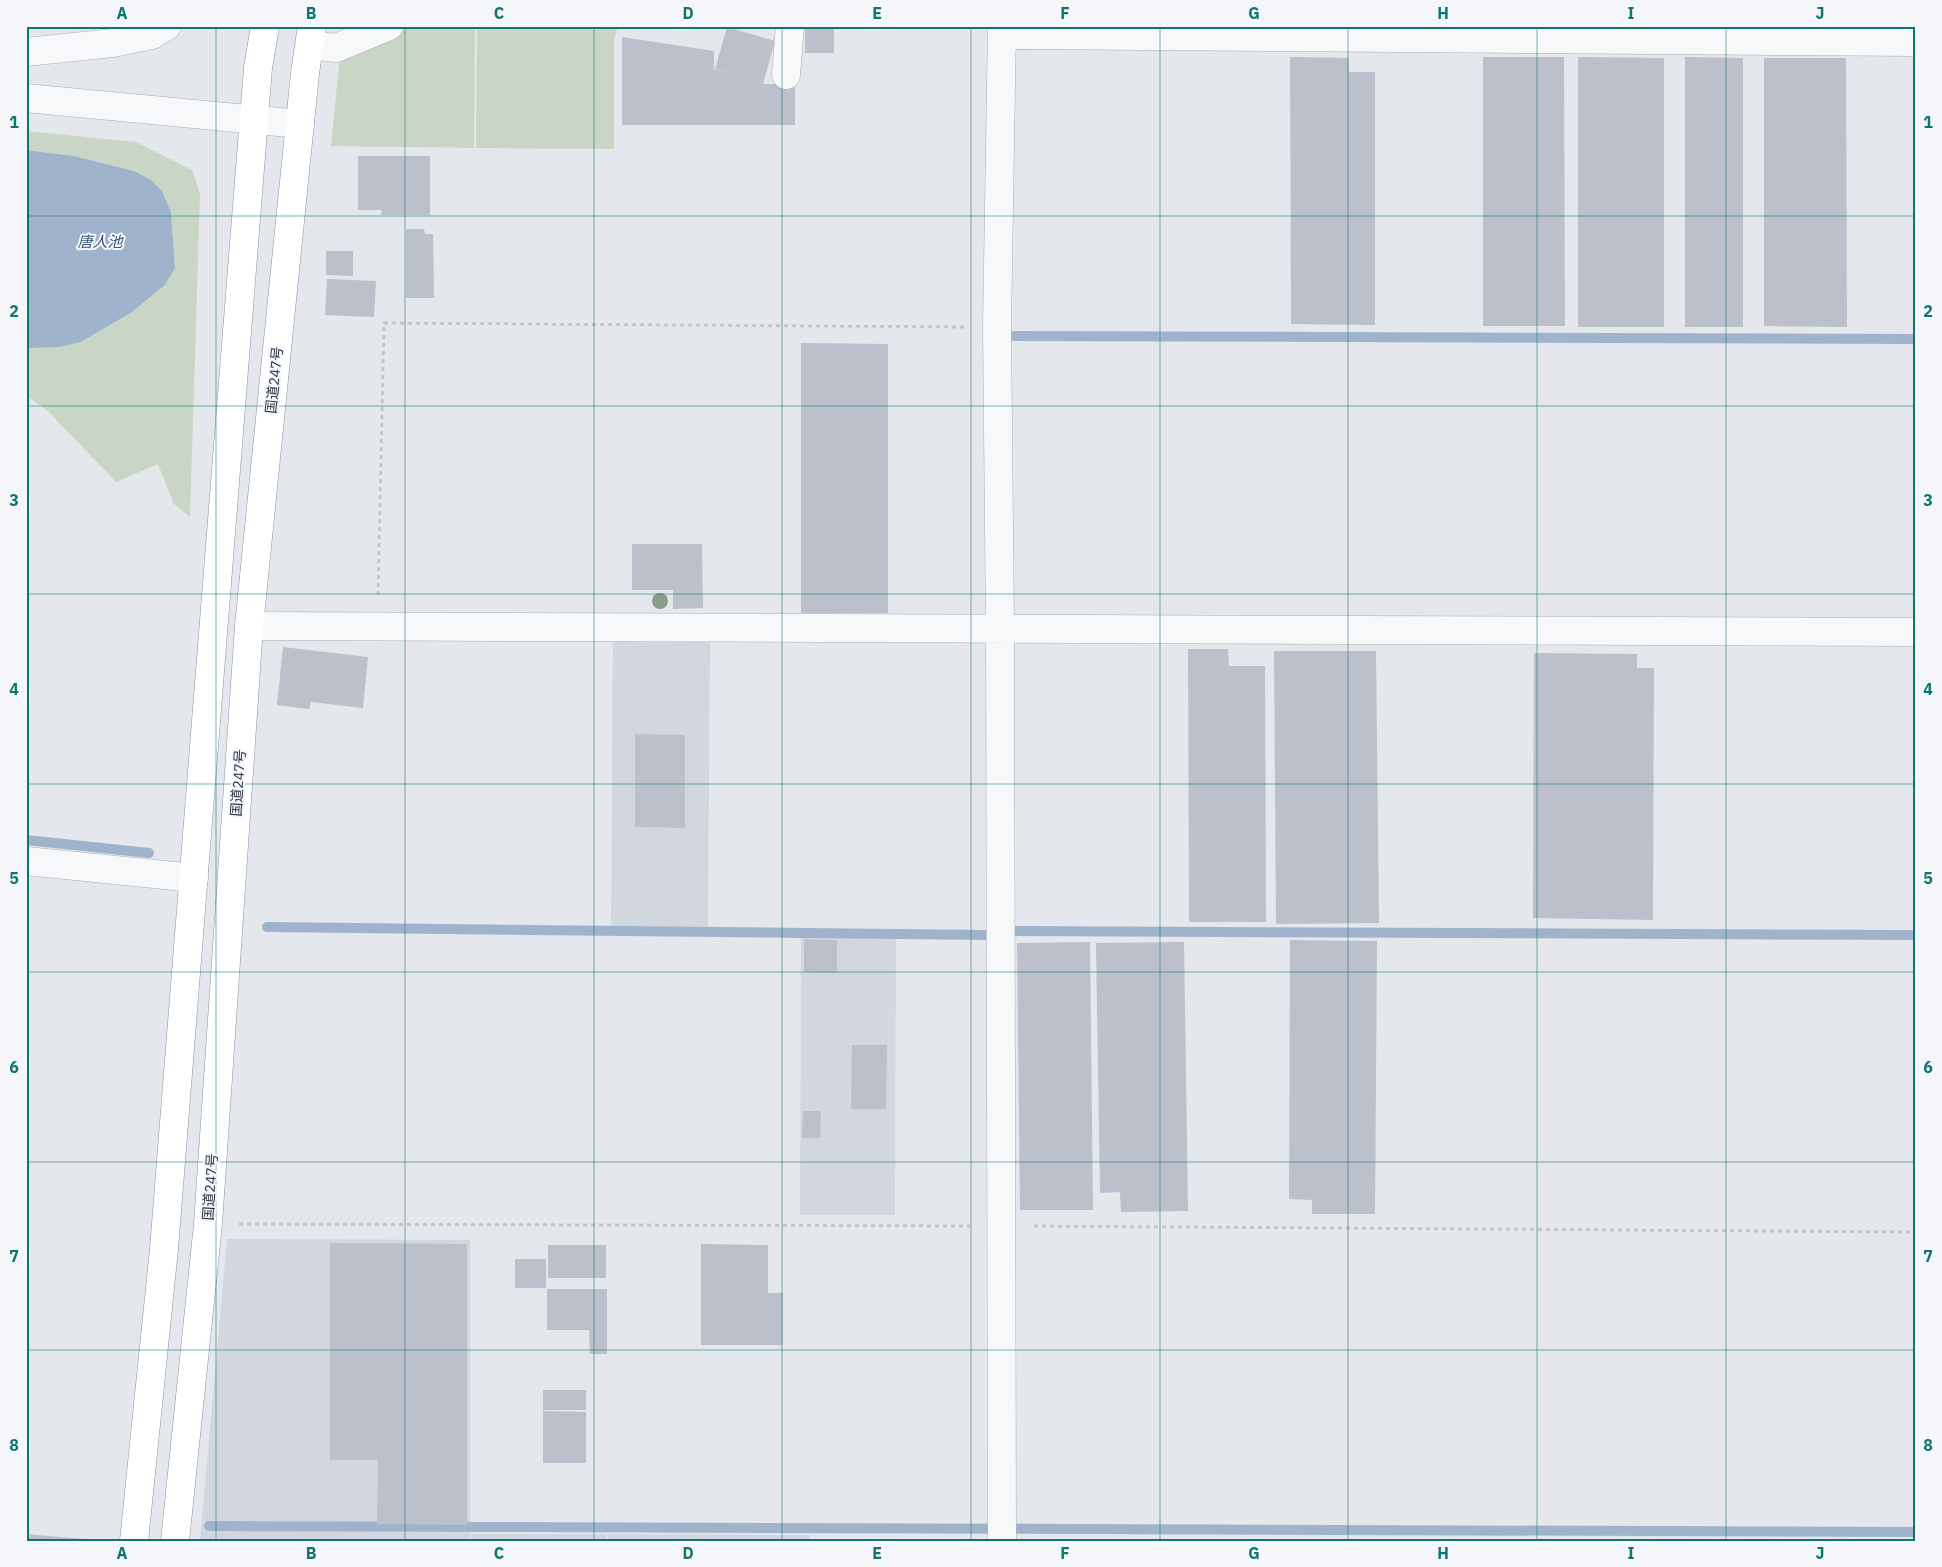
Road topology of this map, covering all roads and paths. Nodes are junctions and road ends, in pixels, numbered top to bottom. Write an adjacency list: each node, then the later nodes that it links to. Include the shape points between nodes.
1 (167, 26): 8 (street, via 152,35 121,41)
2 (265, 26): 11 (highway)
3 (389, 26): 6 (street, via 336,48)
4 (790, 26): 9 (street)
5 (1003, 31): 7 (street); 13 (street)
6 (311, 36): 12 (highway, 国道247号)
7 (1916, 42)
8 (26, 52)
9 (786, 75)
10 (26, 98): 11 (street)
11 (255, 119): 12 (street); 19 (highway)
12 (300, 124): 15 (highway, 国道247号)
13 (997, 328): 14 (path, via 384,323); 16 (street)
14 (378, 625): 15 (street); 16 (street)
15 (249, 626): 20 (highway, 国道247号)
16 (1000, 628): 17 (street); 21 (street)
17 (1916, 632)
18 (26, 861): 19 (street)
19 (194, 878): 23 (highway, via 164,1249)
20 (208, 1224): 21 (path); 24 (highway, 国道247号)
21 (1000, 1226): 22 (path); 25 (street)
22 (1916, 1232)
23 (134, 1541)
24 (175, 1541)
25 (1002, 1541)

